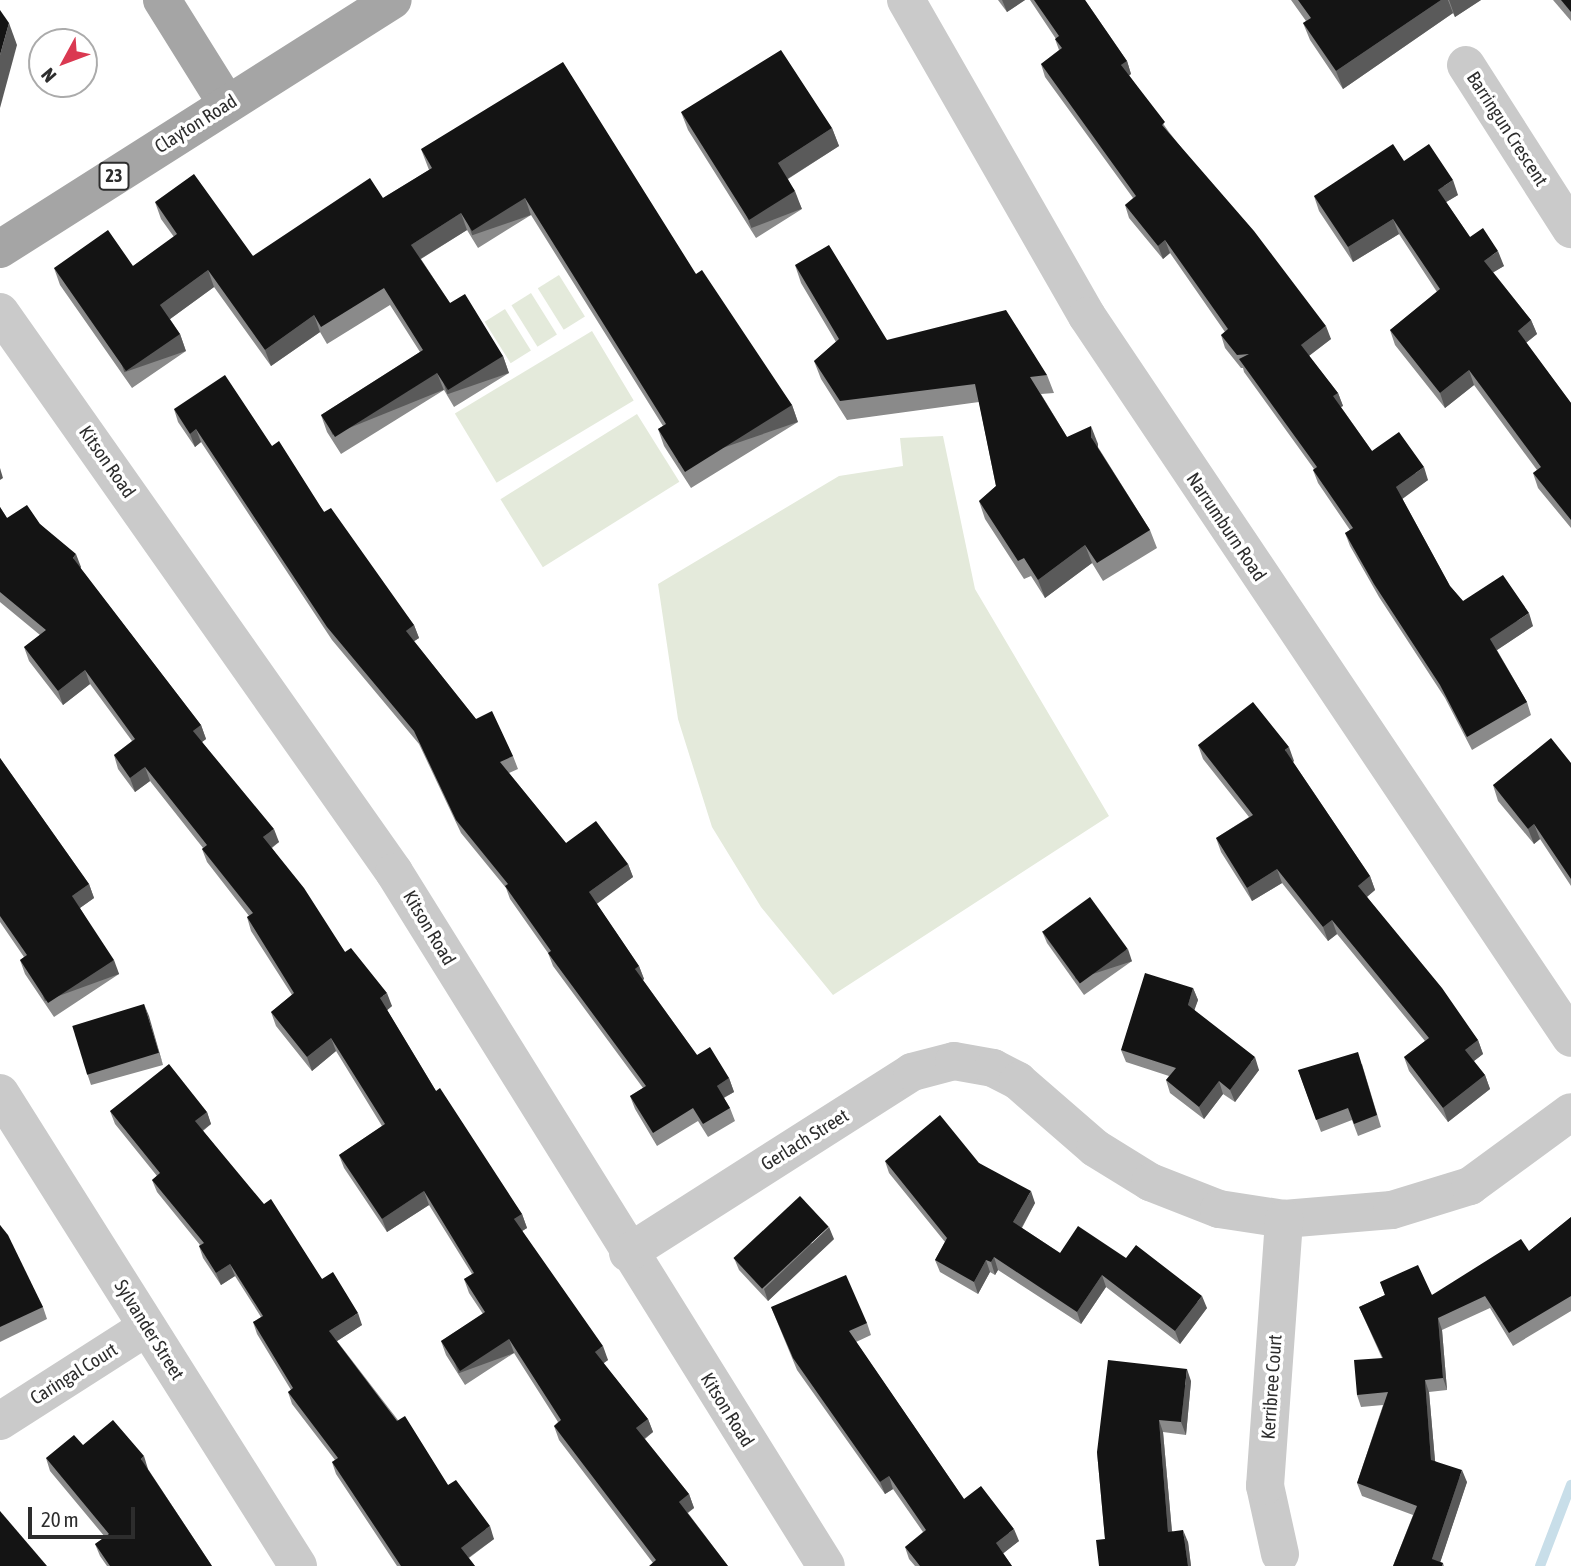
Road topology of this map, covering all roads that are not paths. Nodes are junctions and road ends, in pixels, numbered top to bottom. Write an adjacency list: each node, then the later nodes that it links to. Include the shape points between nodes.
1 (162, 0): 5 (main road)
2 (393, 0): 5 (main road, Clayton Road / 23)
3 (906, 0): 9 (street, Narrumburn Road, via 1094,327)
4 (1466, 65): 6 (street, Barringun Crescent)
5 (228, 104): 7 (main road, Clayton Road / 23)
6 (1571, 229)
7 (0, 249)
8 (0, 312): 13 (street, Kitson Road, via 394,872)
9 (1571, 1038)
10 (0, 1093): 14 (street, Sylvander Street)
11 (1571, 1112): 12 (street, Gerlach Street, via 1470,1186 1392,1210)
12 (1284, 1219): 13 (street, Gerlach Street, via 1219,1209 1150,1182 1095,1148 1018,1081 993,1068 954,1061 912,1072); 16 (street, Kerribree Court, via 1265,1486)
13 (628, 1253): 18 (street, Kitson Road)
14 (148, 1327): 15 (street, Caringal Court); 17 (street, Sylvander Street)
15 (0, 1421)
16 (1280, 1554)
17 (298, 1566)
18 (826, 1566)

